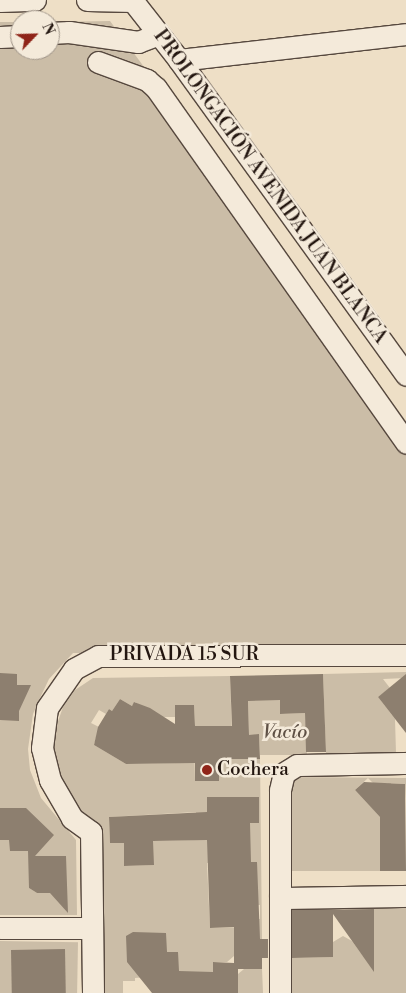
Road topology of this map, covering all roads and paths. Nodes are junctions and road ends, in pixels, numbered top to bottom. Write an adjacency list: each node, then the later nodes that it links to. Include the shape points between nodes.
1 (35, 0): 3 (street)
2 (87, 0): 4 (street)
3 (0, 1)
4 (133, 1): 6 (street, PROLONGACIÓN AVENIDA JUAN BLANCA)
5 (60, 32): 6 (street, via 138,42)
6 (160, 34): 8 (street, PROLONGACIÓN AVENIDA JUAN BLANCA)
7 (406, 34): 8 (street)
8 (179, 60): 10 (street, PROLONGACIÓN AVENIDA JUAN BLANCA)
9 (98, 62): 11 (street, via 147,80 156,88)
10 (406, 375)
11 (406, 442)
12 (406, 655): 17 (street, PRIVADA 15 SUR, via 98,656 74,669 47,708 42,748 50,780 72,818 91,832)
13 (406, 763): 15 (street, via 297,765 284,773 280,790)
14 (406, 896): 15 (street)
15 (280, 898): 19 (street)
16 (0, 928): 17 (street)
17 (92, 928): 18 (street, PRIVADA 15 SUR)
18 (93, 993)
19 (280, 993)

